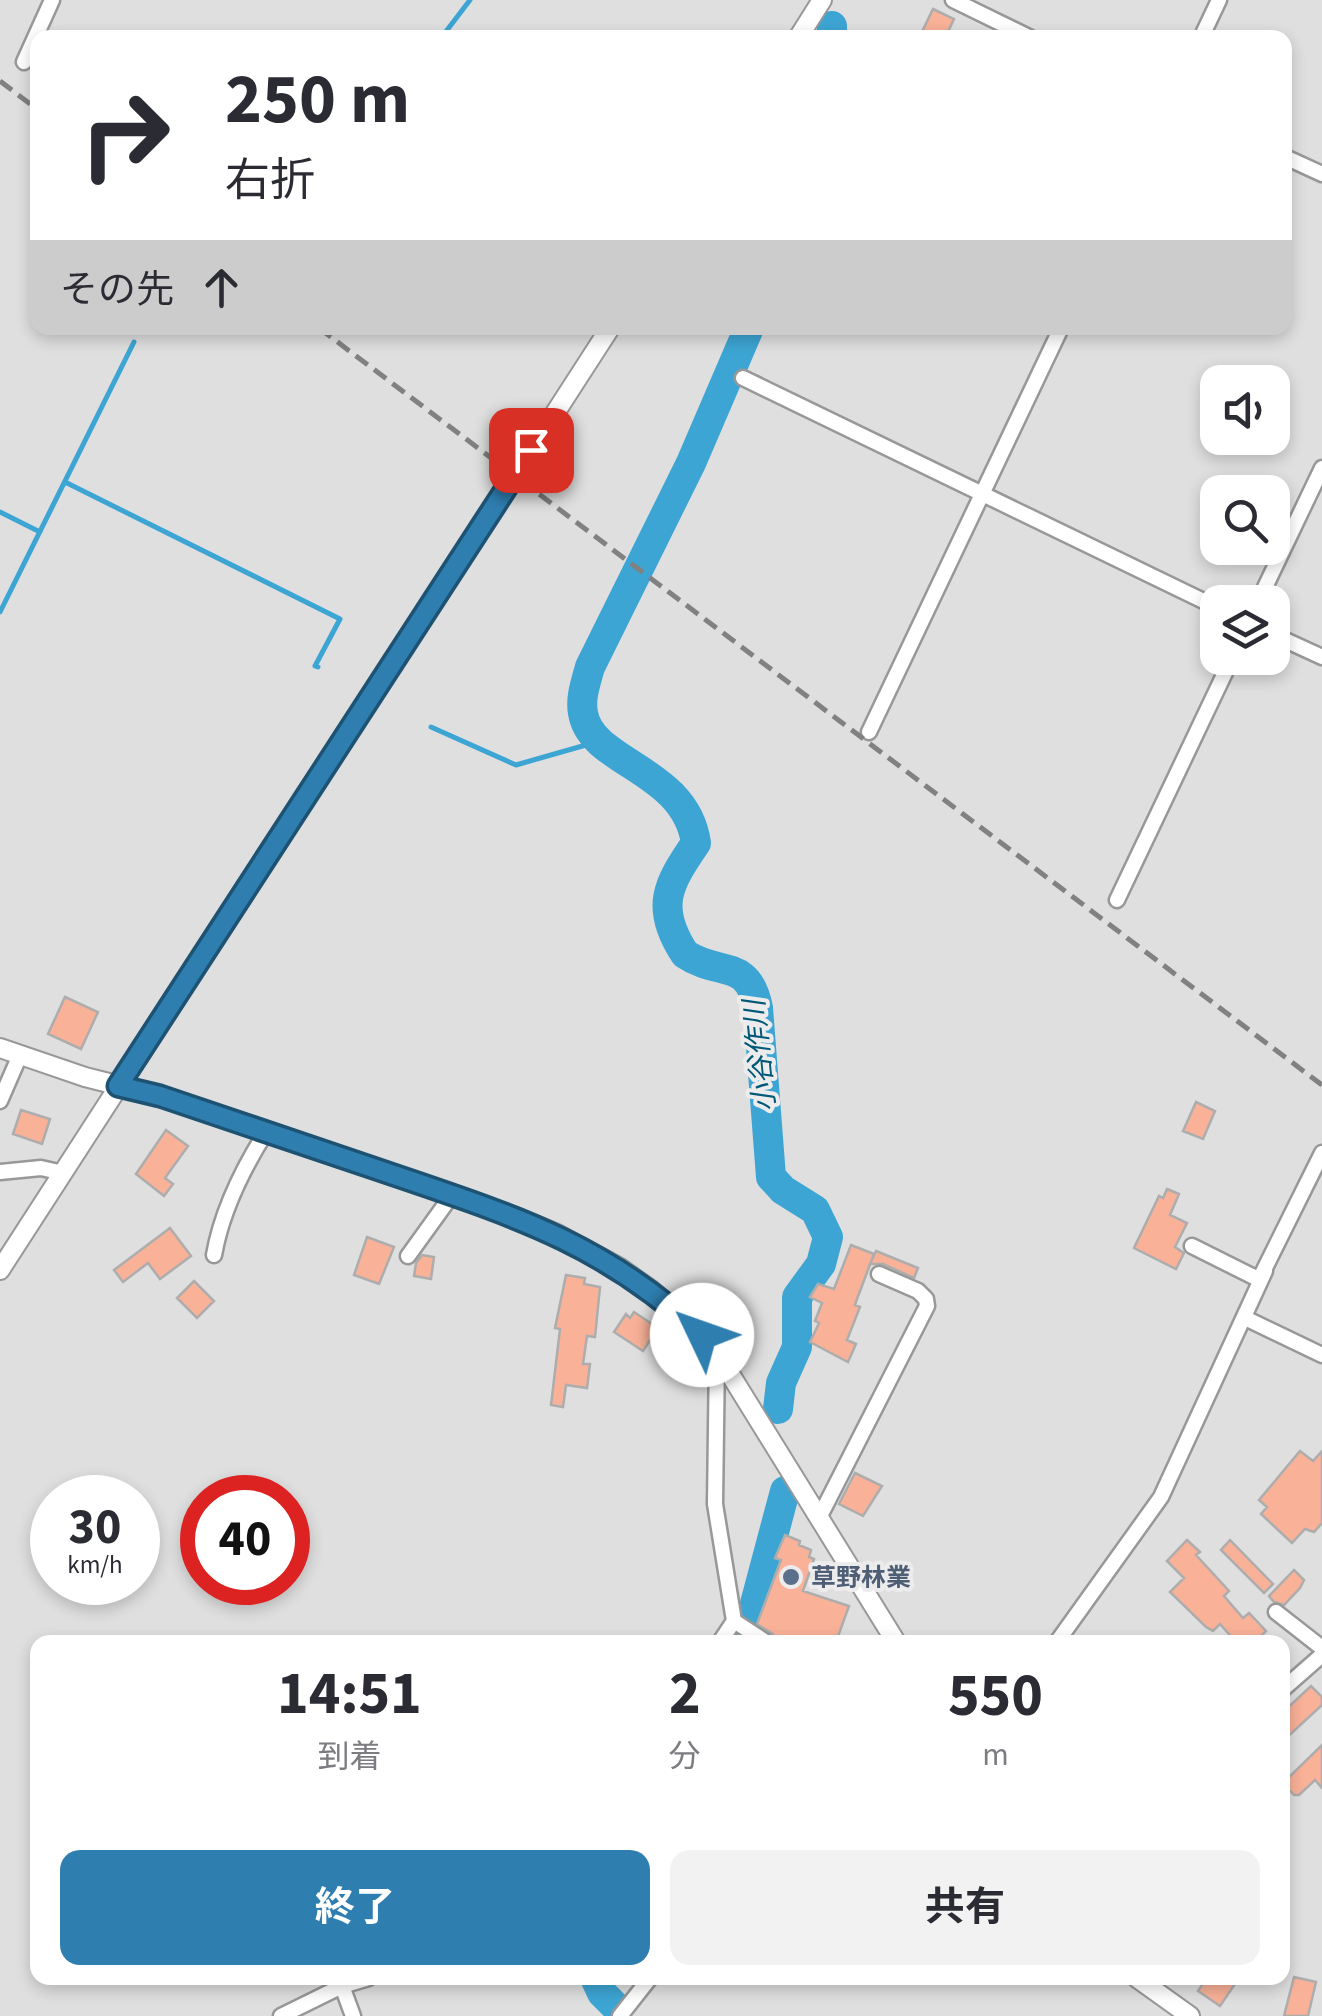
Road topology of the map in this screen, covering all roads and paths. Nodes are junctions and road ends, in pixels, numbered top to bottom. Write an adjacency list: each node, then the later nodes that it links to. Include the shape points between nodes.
1 (52, 0): 5 (street)
2 (822, 0): 6 (street)
3 (953, 0): 7 (street)
4 (1218, 0): 8 (street)
5 (38, 30)
6 (803, 30)
7 (1015, 30)
8 (1205, 30)
9 (30, 49): 10 (street)
10 (24, 62)
11 (1292, 160): 12 (street)
12 (1322, 174)
13 (605, 335): 27 (street, bridge)
14 (1058, 335): 17 (street)
15 (743, 378): 17 (street)
16 (1322, 468): 18 (street)
17 (982, 492): 19 (street); 23 (street)
18 (1266, 585)
19 (1200, 599)
20 (1290, 643): 21 (street)
21 (1322, 658)
22 (1224, 675): 24 (street)
23 (869, 732)
24 (1117, 900)
25 (0, 1048): 26 (street)
26 (20, 1055): 27 (street); 28 (street)
27 (118, 1086): 29 (street); 32 (street)
28 (0, 1102)
29 (266, 1132): 33 (street); 35 (street, via 226,1208)
30 (1322, 1153): 38 (street)
31 (0, 1172): 32 (street)
32 (62, 1173): 37 (street)
33 (452, 1195): 36 (street); 41 (street, via 557,1234 620,1268)
34 (1192, 1246): 38 (street, via 1254,1277)
35 (214, 1255)
36 (408, 1256)
37 (0, 1270)
38 (1265, 1271): 40 (street)
39 (879, 1274): 43 (street, via 920,1292 927,1306)
40 (1245, 1318): 42 (street); 49 (street, via 1161,1497)
41 (717, 1353): 43 (street); 45 (street, via 716,1504)
42 (1322, 1354)
43 (819, 1518): 48 (street)
44 (1276, 1612): 50 (street)
45 (741, 1626): 46 (street); 47 (street)
46 (729, 1635)
47 (755, 1635)
48 (892, 1635)
49 (1062, 1635)
50 (1322, 1651): 51 (street)
51 (1290, 1682)
52 (345, 1985): 55 (street)
53 (644, 1985): 58 (street)
54 (1147, 1985): 59 (street)
55 (342, 1986): 56 (street); 57 (street)
56 (281, 2016)
57 (353, 2016)
58 (620, 2016)
59 (1190, 2016)

